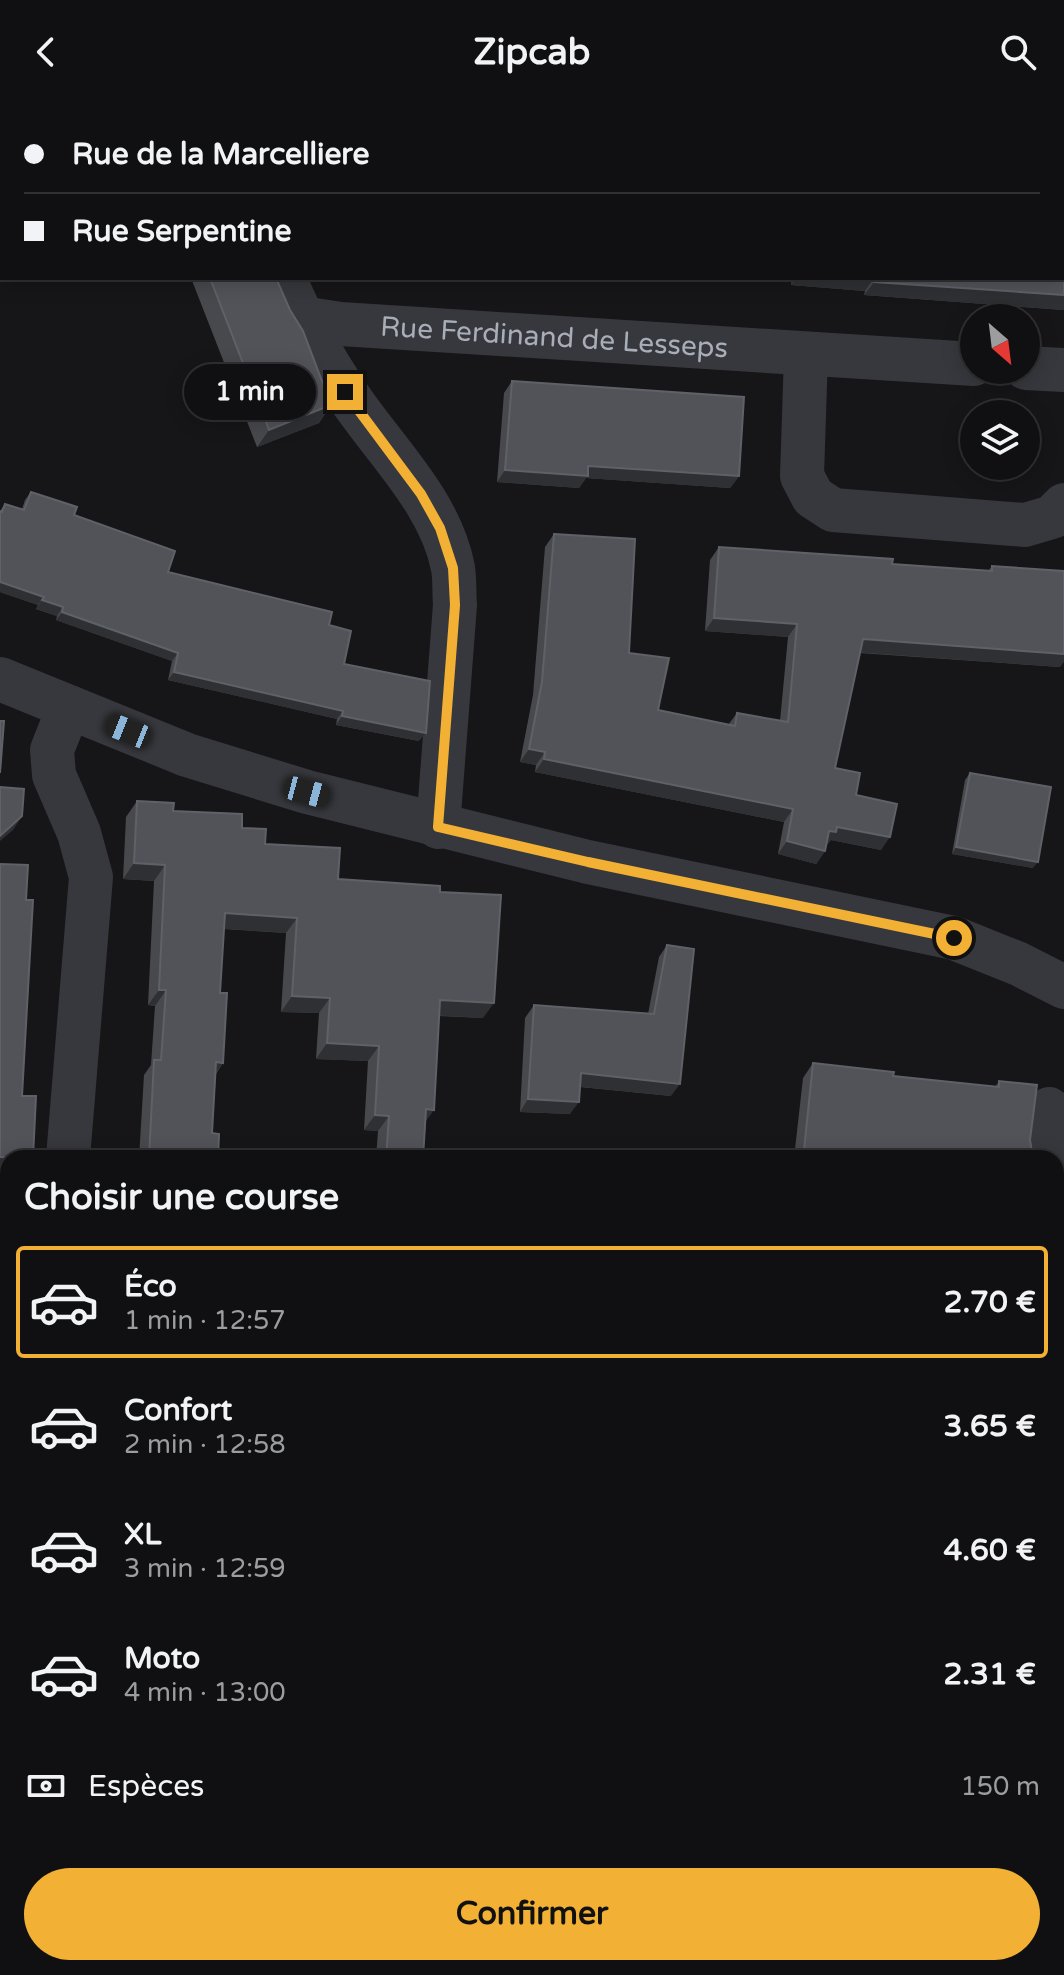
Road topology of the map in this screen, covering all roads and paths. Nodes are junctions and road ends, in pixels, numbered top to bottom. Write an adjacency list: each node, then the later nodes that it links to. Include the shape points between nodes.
1 (285, 280): 2 (street)
2 (301, 318): 3 (street, Rue Ferdinand de Lesseps); 10 (street, via 345,392 421,494 453,568 455,605)
3 (806, 354): 4 (street, Rue Ferdinand de Lesseps); 7 (street, via 802,476 813,497 833,510 1025,525 1052,517)
4 (960, 363)
5 (1040, 369): 6 (street)
6 (1064, 370)
7 (1064, 505)
8 (0, 679): 9 (street)
9 (69, 707): 10 (street, via 187,755); 13 (street, via 52,750 54,775 91,877)
10 (438, 827): 11 (street, via 954,938)
11 (1064, 987)
12 (1049, 1109): 14 (street)
13 (69, 1150)
14 (1045, 1150)

